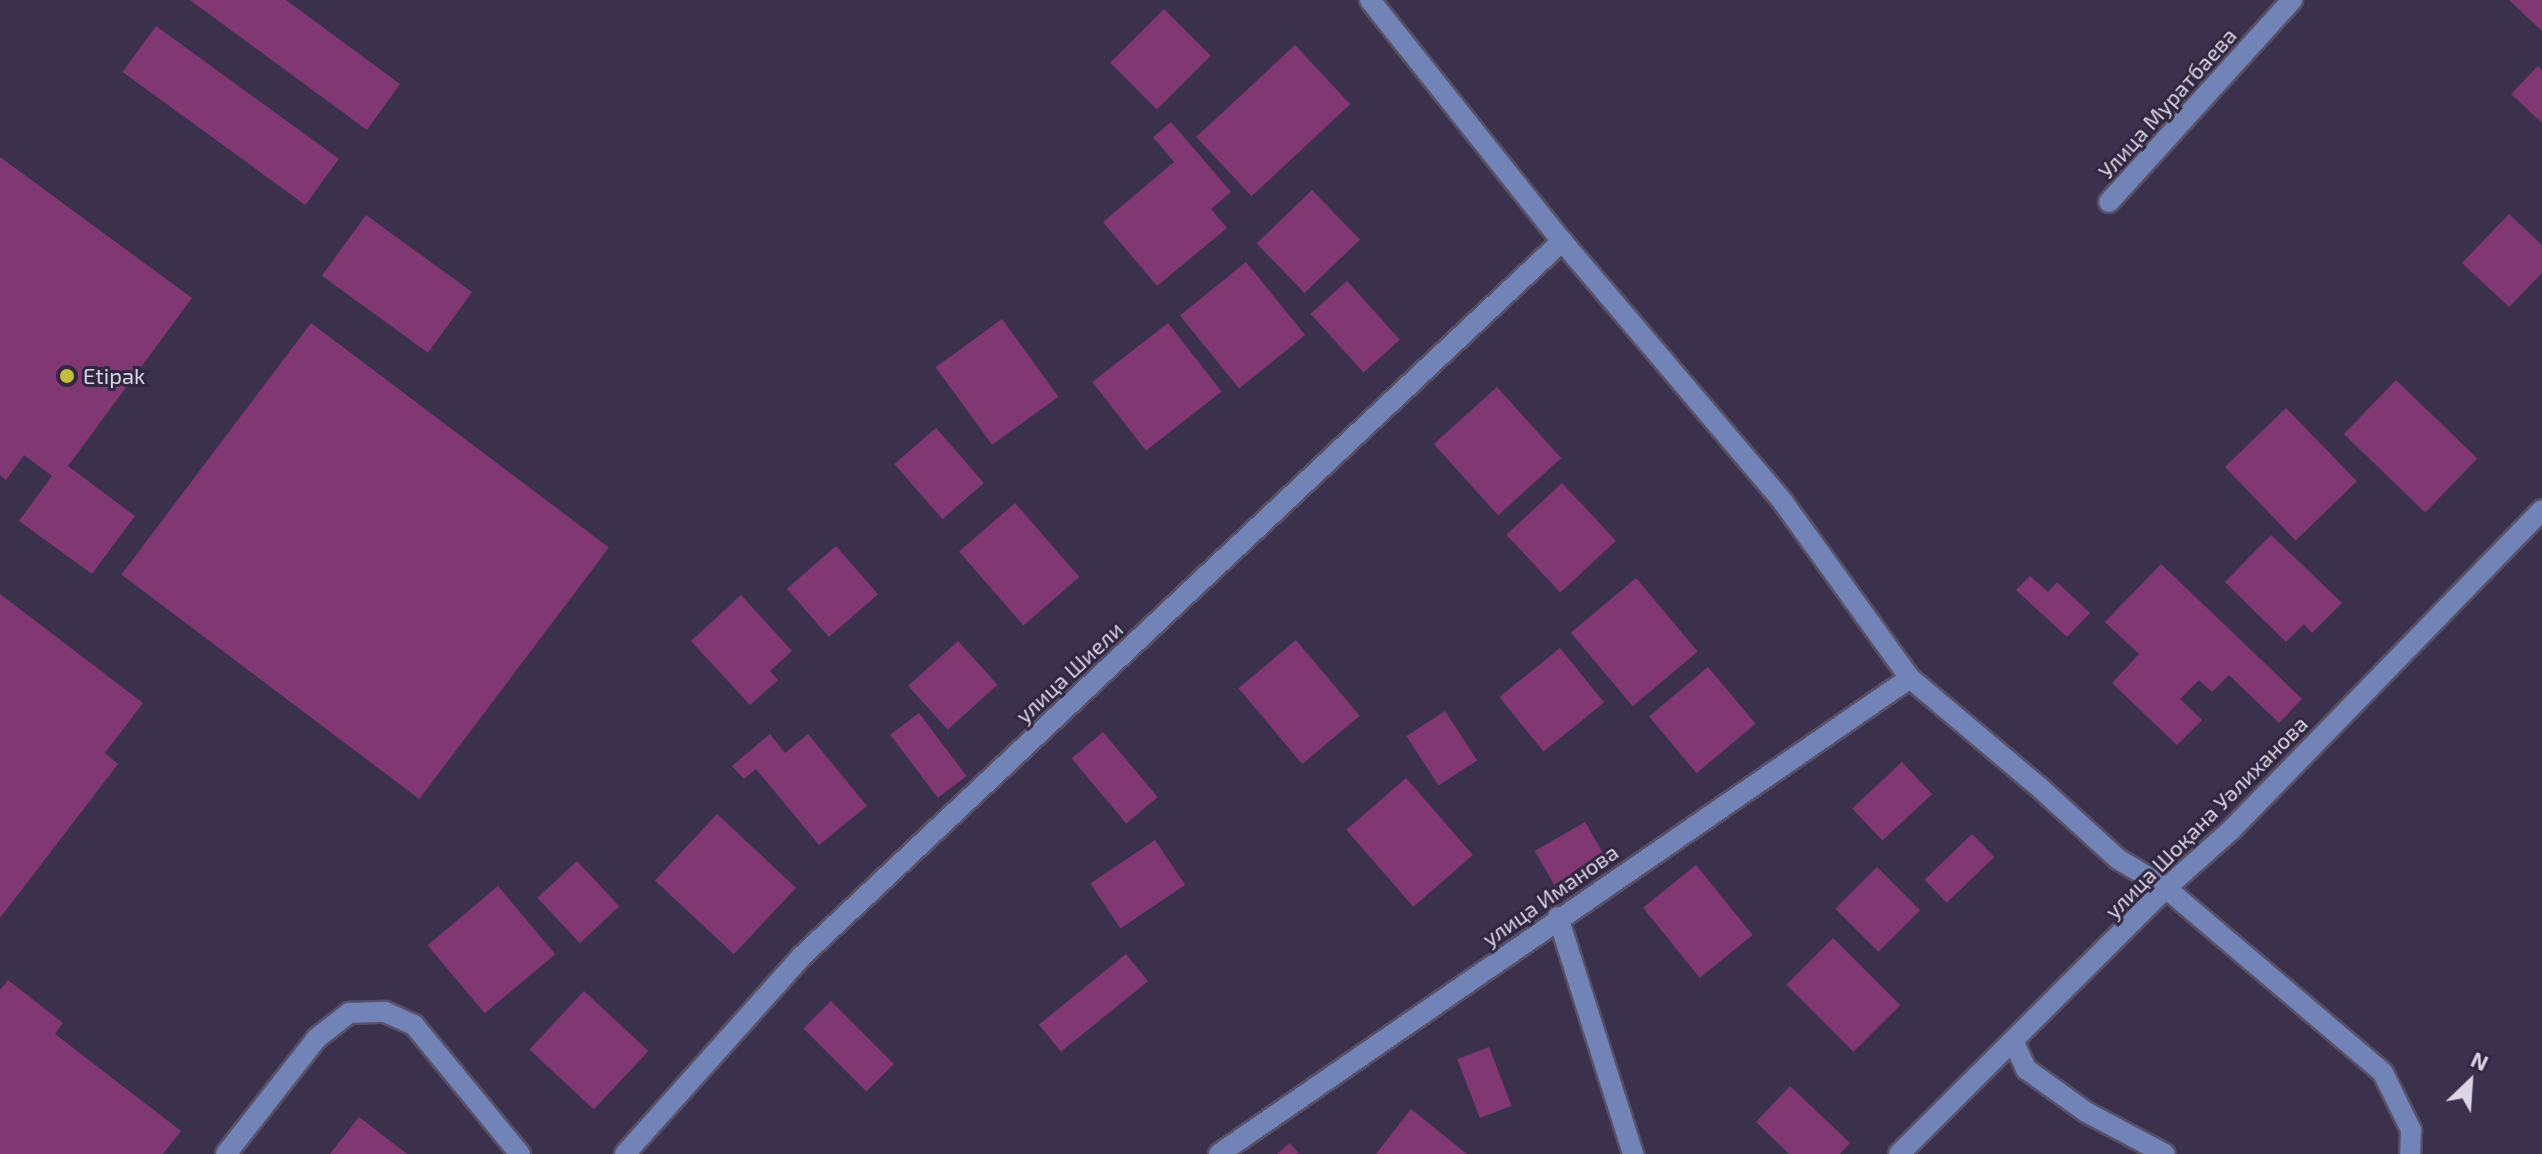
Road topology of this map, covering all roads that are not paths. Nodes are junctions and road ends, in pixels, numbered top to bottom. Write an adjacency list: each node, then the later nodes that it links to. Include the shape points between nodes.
1 (1370, 0): 4 (street)
2 (2292, 0): 3 (street, Улица Муратбаева)
3 (2109, 202)
4 (1562, 241): 6 (street, via 1783,502); 12 (street, улица Шиели, via 801,957)
5 (2542, 510): 7 (street, улица Шоқана Уәлиханова, via 2231,830)
6 (1910, 678): 7 (street, via 2118,859); 8 (street, улица Иманова)
7 (2166, 888): 9 (street, улица Шоқана Уәлиханова); 17 (street, via 2383,1073 2411,1130)
8 (1558, 917): 13 (street, улица Иманова); 14 (street)
9 (2014, 1043): 15 (street, улица Шоқана Уәлиханова); 16 (street, via 2026,1069 2099,1120)
10 (226, 1154): 11 (street, via 317,1038 349,1013 385,1012 414,1025)
11 (520, 1154)
12 (625, 1154)
13 (1219, 1154)
14 (1633, 1154)
15 (1899, 1154)
16 (2165, 1154)
17 (2410, 1154)

